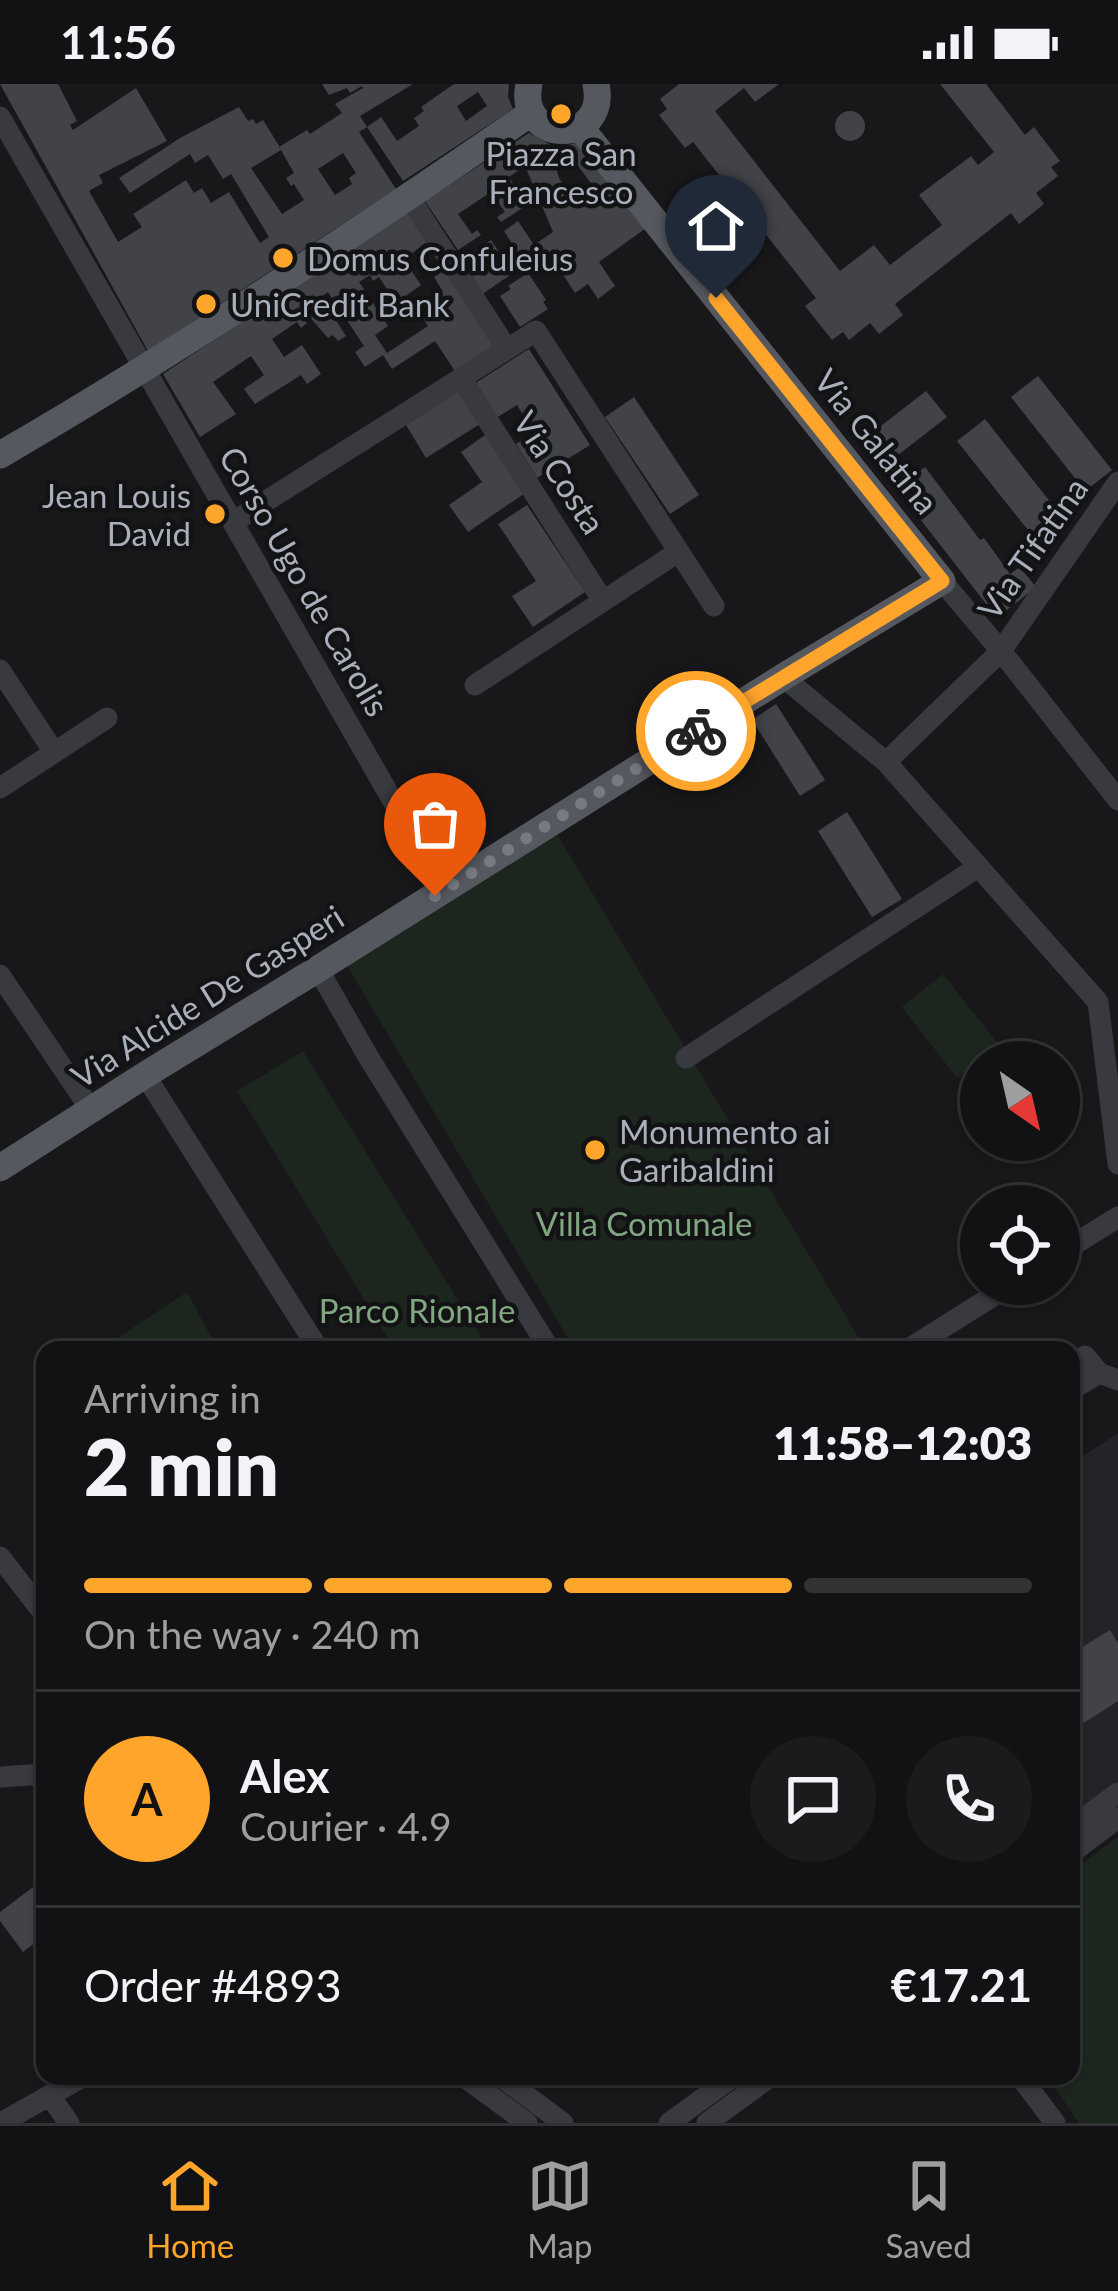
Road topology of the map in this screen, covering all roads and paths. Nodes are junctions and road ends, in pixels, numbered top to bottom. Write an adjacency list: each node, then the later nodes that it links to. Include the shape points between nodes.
1 (530, 84): 3 (main road)
2 (596, 84): 5 (main road, via 596,110)
3 (531, 113): 5 (main road, via 548,128); 6 (main road)
4 (0, 117): 8 (street, Corso Ugo de Carolis)
5 (580, 127): 14 (main road, Via Galatina)
6 (409, 196): 7 (street); 8 (main road)
7 (507, 349): 9 (street); 13 (street, via 536,331)
8 (144, 367): 10 (main road); 12 (street, Corso Ugo de Carolis)
9 (461, 378): 12 (street); 15 (street, Via Costa)
10 (0, 454)
11 (1118, 482): 17 (street, Via Tifatina)
12 (233, 522): 27 (street, Corso Ugo de Carolis)
13 (679, 552): 15 (street); 16 (street)
14 (942, 581): 17 (street, Via Galatina); 19 (main road, Via Alcide De Gasperi)
15 (603, 601): 20 (street)
16 (713, 606)
17 (1001, 651): 23 (street, Via Tifatina); 25 (street, Via Galatina)
18 (0, 670): 22 (street)
19 (783, 677): 23 (street); 27 (main road, Via Alcide De Gasperi)
20 (475, 685)
21 (107, 718): 22 (street)
22 (54, 752): 24 (street)
23 (886, 762): 26 (street)
24 (0, 788)
25 (1118, 800)
26 (978, 867): 30 (street); 33 (street, via 1098,1002)
27 (444, 890): 28 (main road, Via Alcide De Gasperi)
28 (318, 969): 31 (main road, Via Alcide De Gasperi); 39 (street)
29 (0, 975): 32 (street)
30 (686, 1058)
31 (145, 1075): 32 (main road, Via Alcide De Gasperi); 38 (street)
32 (92, 1110): 34 (main road, Via Alcide De Gasperi)
33 (1118, 1163)
34 (0, 1168)
35 (1118, 1217): 36 (street)
36 (1080, 1241)
37 (979, 1305): 40 (street)
38 (313, 1341)
39 (544, 1341)
40 (921, 1341)
41 (0, 1557): 42 (street)
42 (36, 1603)
43 (36, 1775): 44 (street)
44 (0, 1777)
45 (1118, 1792): 47 (street)
46 (1118, 1818): 48 (street)
47 (1080, 1821)
48 (1080, 1846)
49 (69, 2085): 55 (street)
50 (475, 2085): 58 (street)
51 (512, 2085): 59 (street)
52 (722, 2085): 60 (street)
53 (759, 2085): 61 (street)
54 (1027, 2085): 62 (street)
55 (50, 2096): 56 (street); 57 (street)
56 (1, 2123)
57 (69, 2123)
58 (527, 2123)
59 (563, 2123)
60 (669, 2123)
61 (707, 2123)
62 (1055, 2123)

